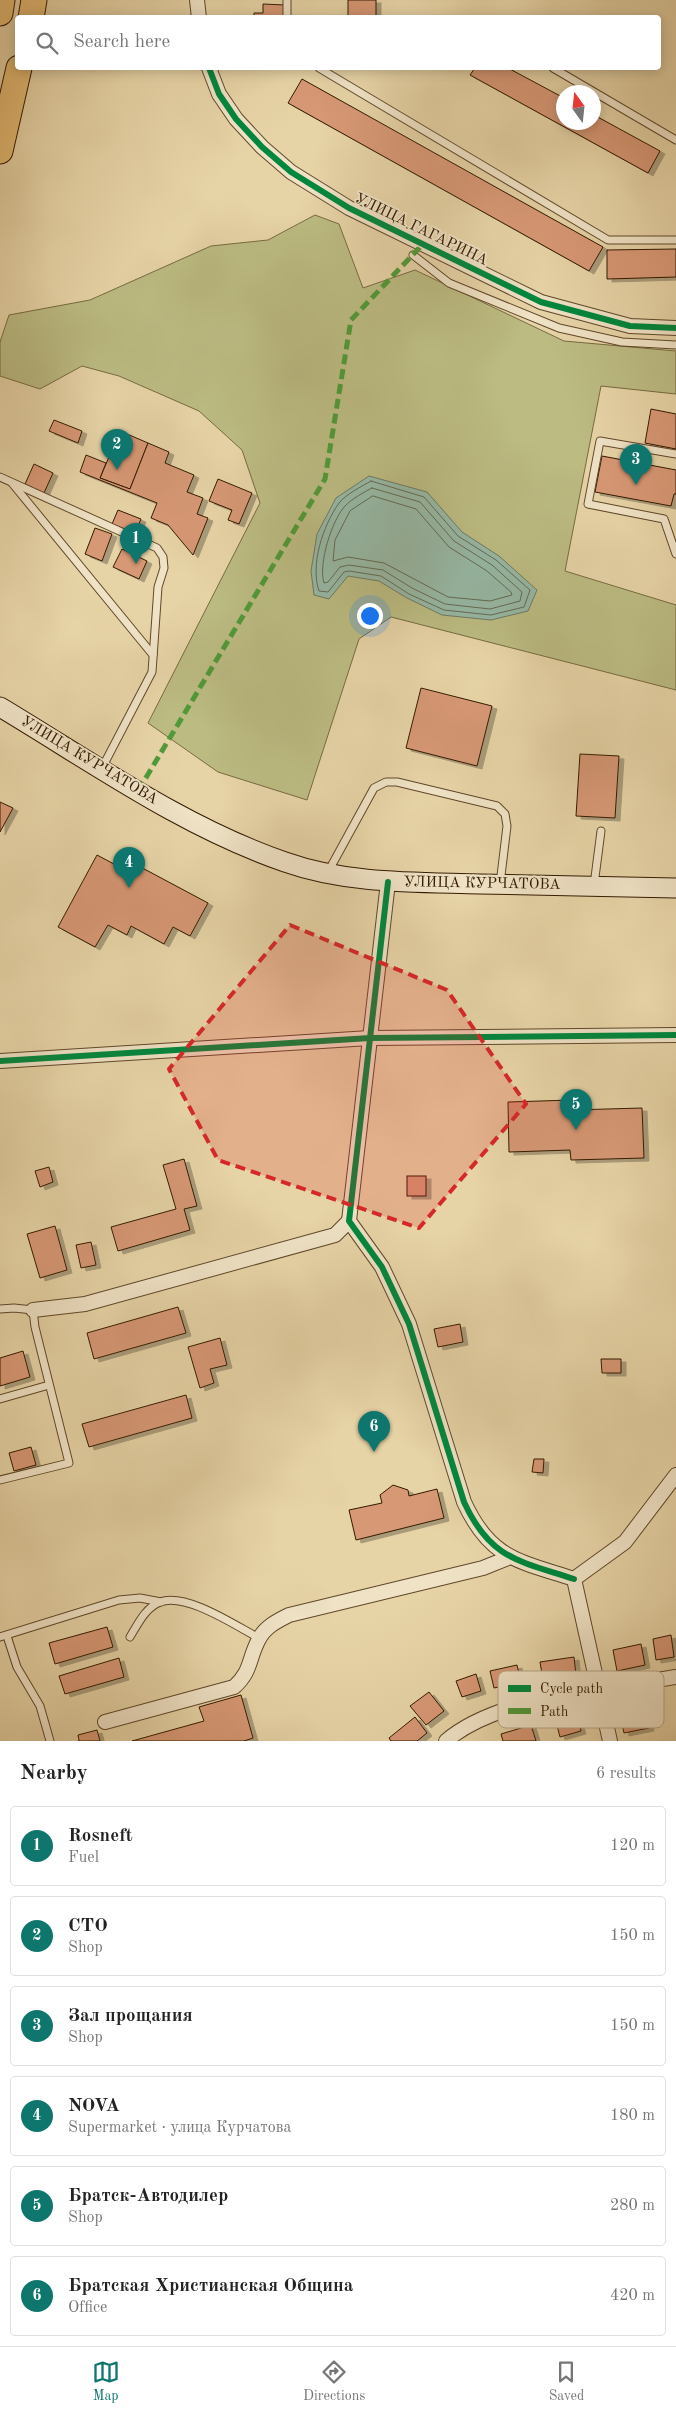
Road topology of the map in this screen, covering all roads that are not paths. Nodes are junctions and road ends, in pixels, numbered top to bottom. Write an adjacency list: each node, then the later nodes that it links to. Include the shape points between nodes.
1 (2, 0): 5 (highway)
2 (34, 0): 6 (highway)
3 (196, 0): 7 (street)
4 (288, 0): 8 (lane)
5 (0, 13)
6 (32, 15)
7 (198, 15)
8 (287, 15)
9 (19, 70): 14 (highway)
10 (210, 70): 17 (street, УЛИЦА ГАГАРИНА, via 236,119 262,147 291,172 349,208 541,302 630,326)
11 (321, 70): 15 (lane, via 608,240)
12 (556, 70): 13 (lane)
13 (676, 140)
14 (0, 151)
15 (676, 240)
16 (413, 255): 18 (lane, via 449,283 559,328 622,342)
17 (676, 328)
18 (676, 345)
19 (676, 454): 22 (lane, via 600,441 588,504 664,519)
20 (0, 477): 21 (lane)
21 (11, 482): 23 (lane); 23 (lane, via 157,548 163,557 164,568 158,587)
22 (676, 554)
23 (153, 655): 25 (lane, via 152,672)
24 (0, 707): 25 (main road, УЛИЦА КУРЧАТОВА)
25 (102, 768): 27 (main road, УЛИЦА КУРЧАТОВА, via 166,807 236,842 286,863)
26 (601, 831): 30 (lane)
27 (328, 873): 28 (main road, УЛИЦА КУРЧАТОВА); 29 (lane, via 374,788 386,782 397,782 497,806 505,814 507,826)
28 (388, 882): 29 (main road, УЛИЦА КУРЧАТОВА); 33 (street)
29 (500, 884): 30 (main road, УЛИЦА КУРЧАТОВА)
30 (594, 886): 31 (main road, УЛИЦА КУРЧАТОВА)
31 (676, 888)
32 (676, 1035): 33 (street)
33 (370, 1038): 34 (street); 35 (street)
34 (0, 1061)
35 (350, 1220): 37 (street, via 335,1234 325,1237 85,1304); 42 (street, via 382,1267 410,1324 472,1521 483,1536)
36 (0, 1310): 37 (lane)
37 (33, 1310): 38 (lane)
38 (49, 1385): 39 (lane); 41 (lane, via 69,1463)
39 (0, 1399)
40 (676, 1475): 43 (street, via 625,1542)
41 (0, 1480)
42 (508, 1558): 43 (street); 47 (street, via 483,1568 289,1615 272,1624)
43 (574, 1579): 48 (street)
44 (161, 1602): 45 (lane, via 140,1598 119,1600); 46 (lane, via 145,1613); 47 (lane, via 186,1602)
45 (3, 1637): 52 (lane, via 40,1706)
46 (130, 1637)
47 (259, 1638): 50 (street, via 245,1677 234,1687)
48 (595, 1671)
49 (498, 1712): 53 (street, via 472,1722)
50 (105, 1722)
51 (607, 1728): 54 (street)
52 (50, 1741)
53 (446, 1741)
54 (610, 1741)

